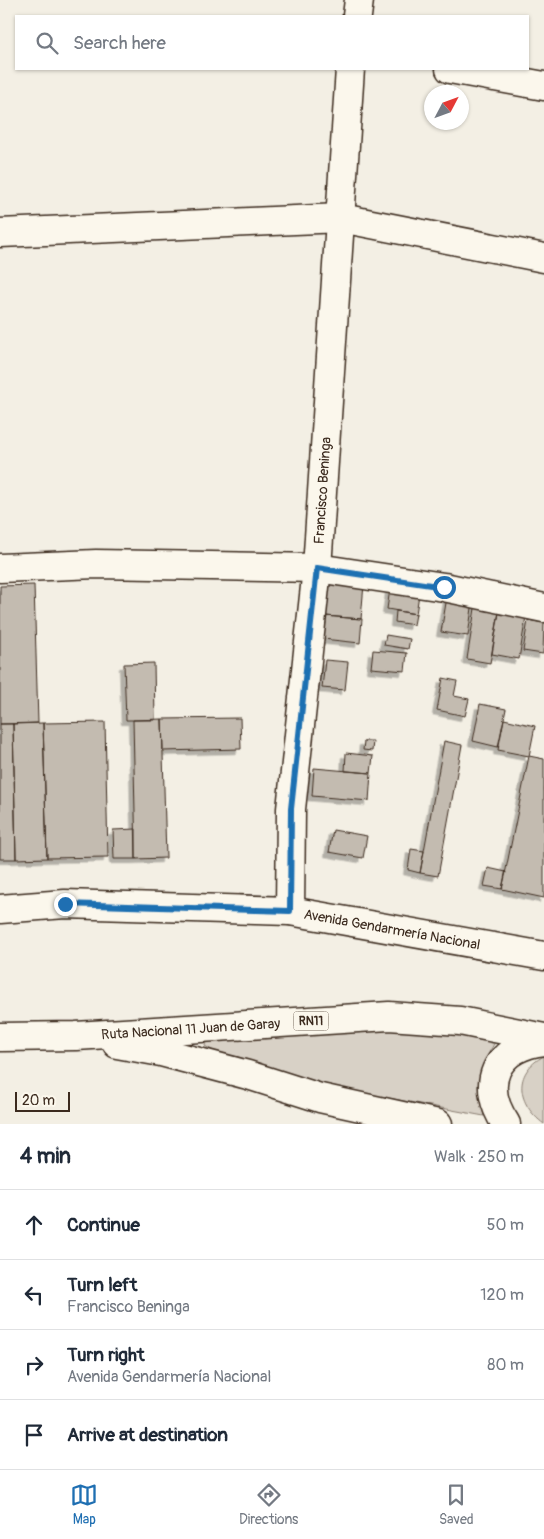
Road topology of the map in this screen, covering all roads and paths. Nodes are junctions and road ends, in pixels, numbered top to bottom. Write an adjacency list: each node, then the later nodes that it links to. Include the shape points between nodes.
1 (359, 0): 2 (main road)
2 (357, 15)
3 (350, 70): 6 (main road, Francisco Beninga)
4 (456, 70): 5 (main road)
5 (544, 86)
6 (341, 218): 7 (main road); 8 (main road); 10 (main road, Francisco Beninga)
7 (0, 233)
8 (544, 258)
9 (0, 568): 10 (main road, via 96,564)
10 (317, 568): 11 (main road, via 444,587); 13 (main road, Francisco Beninga, via 291,809)
11 (544, 608)
12 (0, 909): 13 (main road, Avenida Gendarmería Nacional, via 65,904)
13 (290, 911): 14 (main road, Avenida Gendarmería Nacional)
14 (544, 956)
15 (76, 1036): 16 (main road, Ruta Nacional 11 Juan de Garay / RN11); 17 (main road, Ruta Nacional 11 Juan de Garay / RN11, via 389,1016 460,1021); 18 (main road, Ruta Nacional 11 Juan de Garay / RN11, via 161,1052 320,1098)
16 (0, 1037)
17 (544, 1040): 19 (main road, via 528,1043 508,1053 498,1066 495,1104)
18 (438, 1124)
19 (506, 1124)

